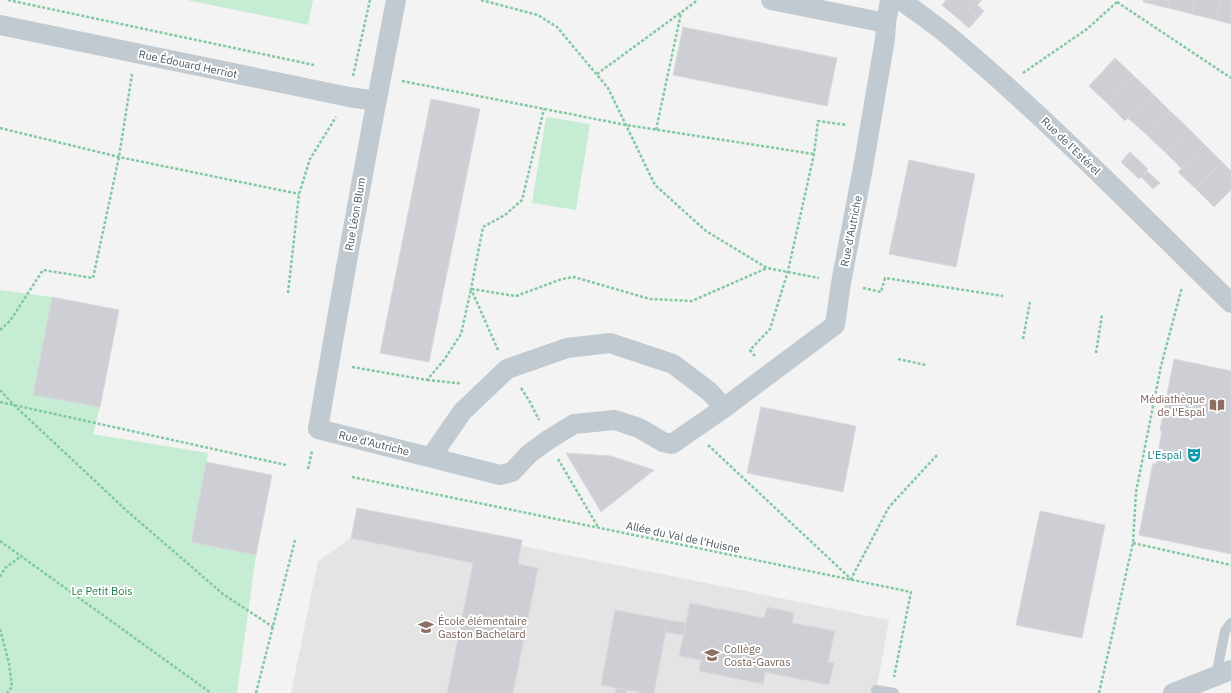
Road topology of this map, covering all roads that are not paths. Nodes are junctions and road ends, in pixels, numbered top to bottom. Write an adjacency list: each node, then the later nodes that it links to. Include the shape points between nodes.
1 (396, 0): 7 (street, Rue Léon Blum)
2 (771, 0): 5 (street)
3 (890, 0): 5 (street, Rue d'Autriche)
4 (901, 0): 8 (street, Rue de l'Estérel, via 955,41 1053,128)
5 (886, 23): 9 (street, Rue d'Autriche, via 835,325)
6 (0, 25): 7 (street, Rue Édouard Herriot)
7 (376, 101): 10 (street, Rue Léon Blum)
8 (1231, 303)
9 (724, 408): 11 (street, Rue d'Autriche, via 672,444 615,420 574,424 529,454 512,472 500,474); 11 (street, via 710,392 673,364 610,343 567,348 507,369 462,412)
10 (318, 429): 11 (street, Rue d'Autriche)
11 (431, 457)
12 (1231, 623): 13 (lane, via 1225,631)
13 (1223, 673): 16 (street)
14 (876, 690): 15 (lane)
15 (893, 693)
16 (1173, 693)

